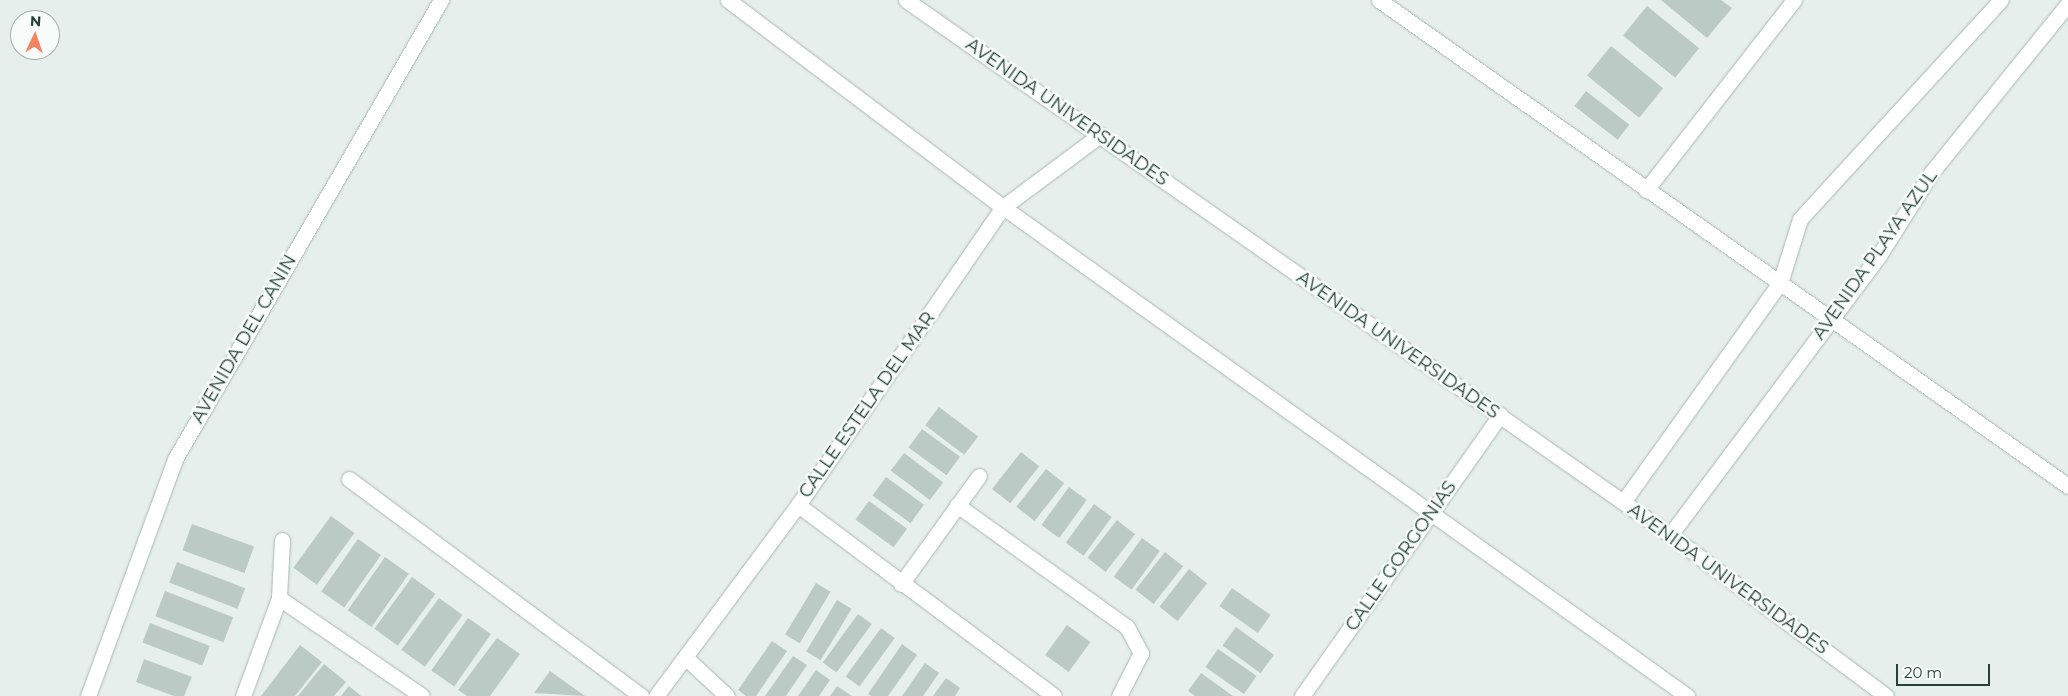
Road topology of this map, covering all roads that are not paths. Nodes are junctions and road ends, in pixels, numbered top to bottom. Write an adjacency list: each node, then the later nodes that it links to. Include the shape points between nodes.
1 (441, 0): 26 (street, AVENIDA DEL CANIN, via 175,459)
2 (728, 0): 10 (street)
3 (906, 0): 8 (street, AVENIDA UNIVERSIDADES)
4 (1379, 0): 9 (street)
5 (1794, 0): 9 (street)
6 (2001, 0): 11 (street, via 1800,219)
7 (2068, 4): 12 (street, AVENIDA PLAYA AZUL, via 1931,173 1880,254)
8 (1100, 136): 10 (street, CALLE ESTELA DEL MAR); 13 (street, AVENIDA UNIVERSIDADES)
9 (1646, 190): 11 (street)
10 (1003, 207): 18 (street, CALLE ESTELA DEL MAR); 20 (street)
11 (1780, 283): 12 (street); 17 (street)
12 (1832, 317): 16 (street); 21 (street, AVENIDA PLAYA AZUL)
13 (1500, 415): 17 (street, AVENIDA UNIVERSIDADES); 20 (street, CALLE GORGONIAS)
14 (979, 476): 19 (street)
15 (349, 478): 29 (street)
16 (2068, 486)
17 (1623, 502): 21 (street, AVENIDA UNIVERSIDADES)
18 (798, 505): 23 (street); 25 (street, CALLE ESTELA DEL MAR)
19 (957, 505): 23 (street); 33 (street, via 1127,627 1141,653)
20 (1432, 512): 34 (street, CALLE GORGONIAS); 35 (street)
21 (1670, 535): 36 (street, AVENIDA UNIVERSIDADES)
22 (282, 540): 24 (street)
23 (901, 584): 32 (street)
24 (279, 598): 27 (street); 28 (street)
25 (685, 657): 30 (street, CALLE ESTELA DEL MAR); 31 (street)
26 (88, 696)
27 (243, 696)
28 (422, 696)
29 (641, 696)
30 (656, 696)
31 (726, 696)
32 (1054, 696)
33 (1119, 696)
34 (1302, 696)
35 (1687, 696)
36 (1886, 696)

